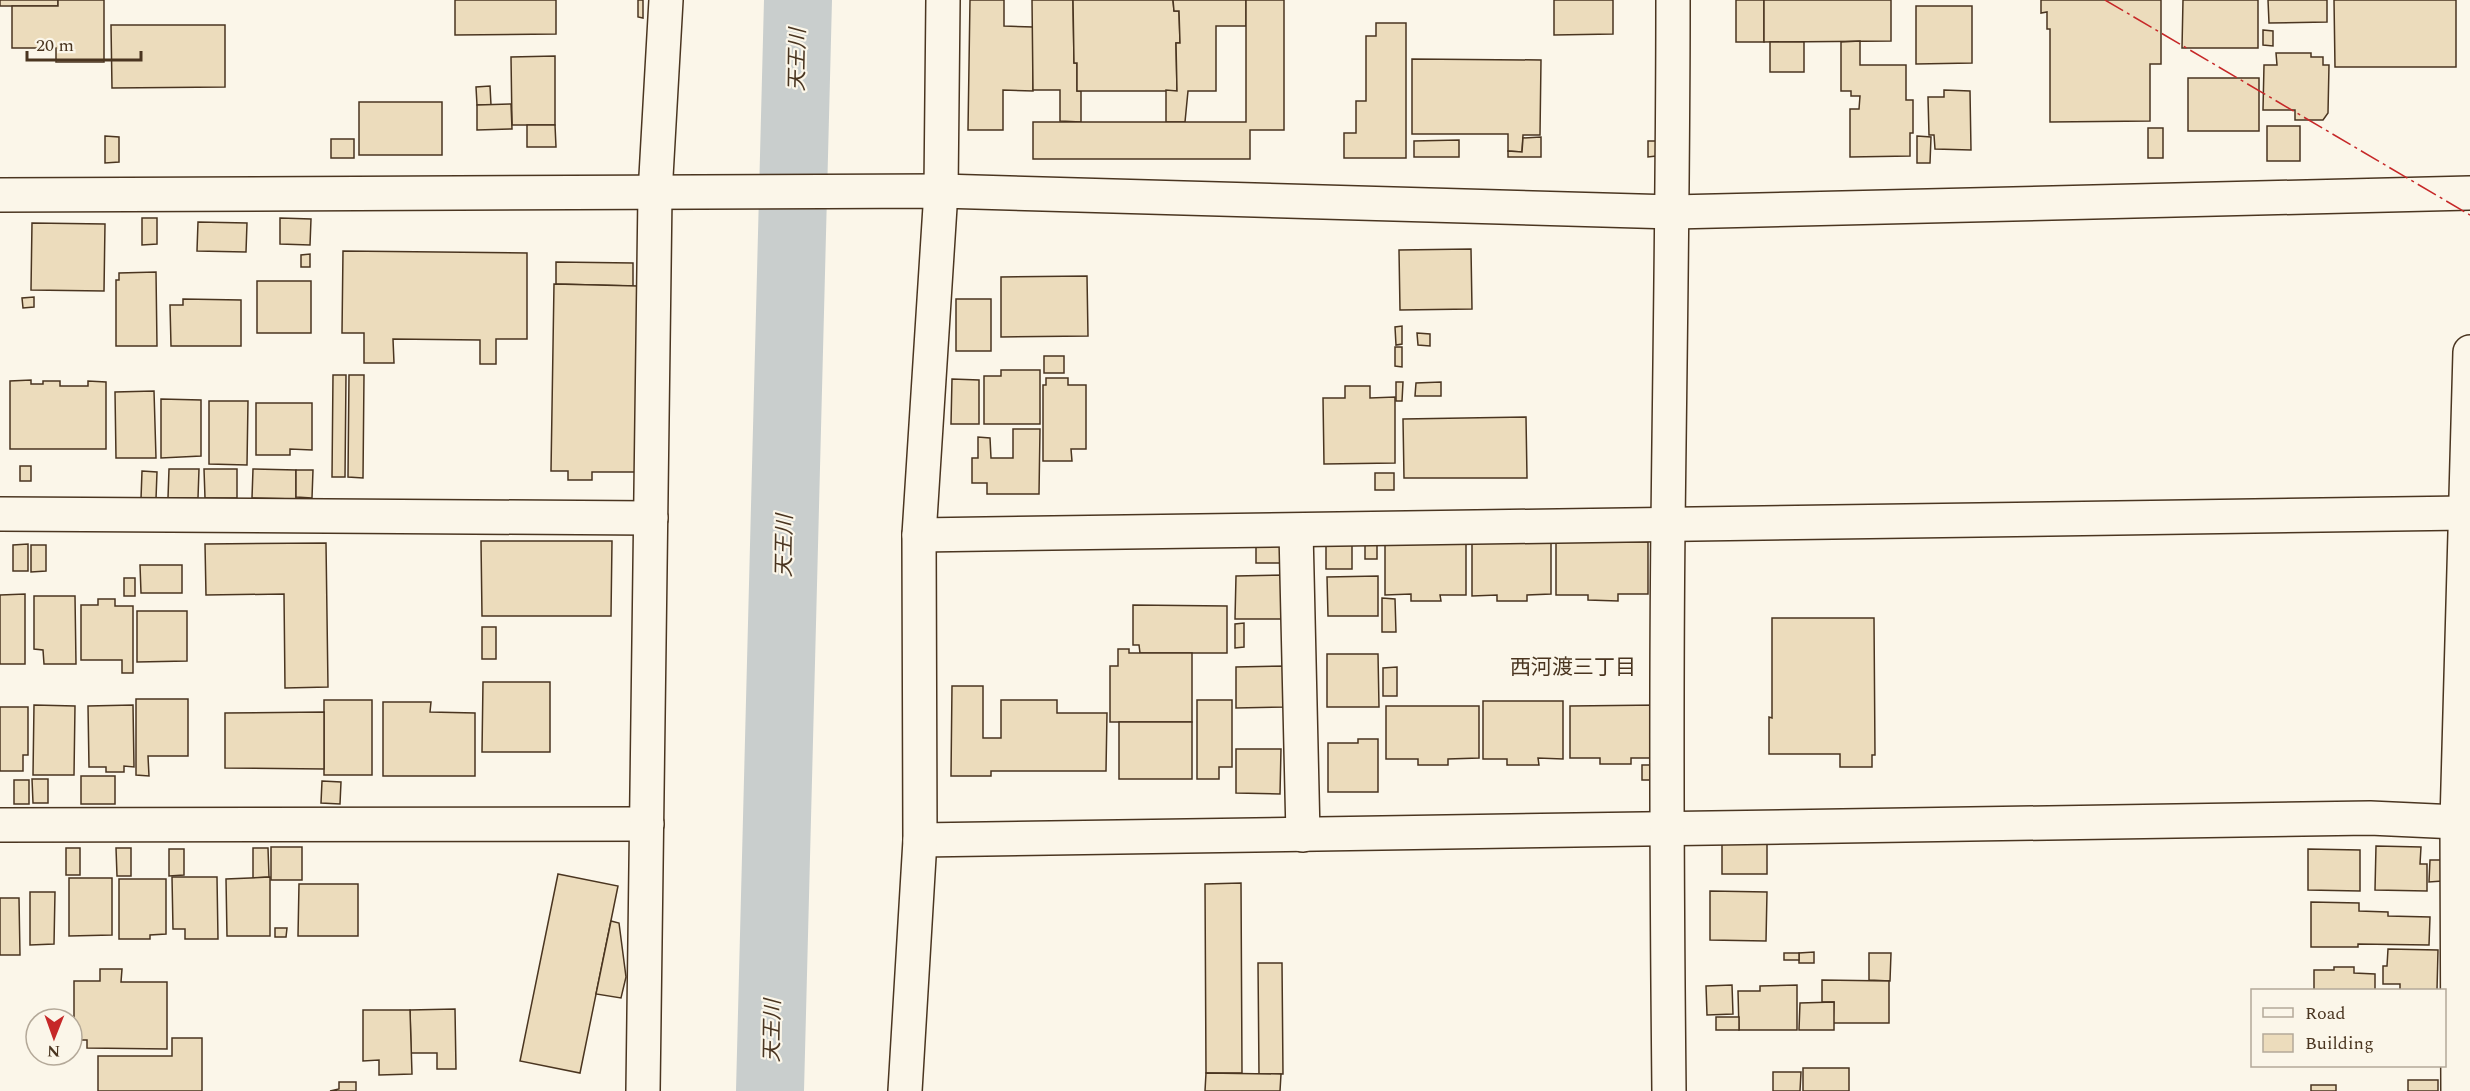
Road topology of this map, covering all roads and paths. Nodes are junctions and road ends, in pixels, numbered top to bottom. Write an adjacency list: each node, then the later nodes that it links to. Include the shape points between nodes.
1 (666, 0): 6 (street)
2 (943, 0): 4 (street)
3 (1673, 0): 8 (street)
4 (940, 191): 6 (street); 8 (street); 15 (street)
5 (2470, 193): 8 (street)
6 (655, 194): 7 (street); 12 (street)
7 (0, 195)
8 (1673, 212): 13 (street)
9 (2470, 352): 10 (street)
10 (2465, 513): 13 (street); 16 (street)
11 (0, 514): 12 (street)
12 (651, 518): 18 (street)
13 (1668, 526): 14 (street); 20 (street)
14 (1296, 531): 15 (street); 21 (street)
15 (918, 535): 22 (street)
16 (2468, 548): 17 (street)
17 (2457, 822): 20 (street, via 2370,818); 26 (street)
18 (647, 824): 19 (street); 23 (street)
19 (0, 825)
20 (1667, 830): 21 (street); 25 (street)
21 (1303, 835): 22 (street)
22 (920, 840): 24 (street)
23 (643, 1091)
24 (905, 1091)
25 (1670, 1091)
26 (2458, 1091)

